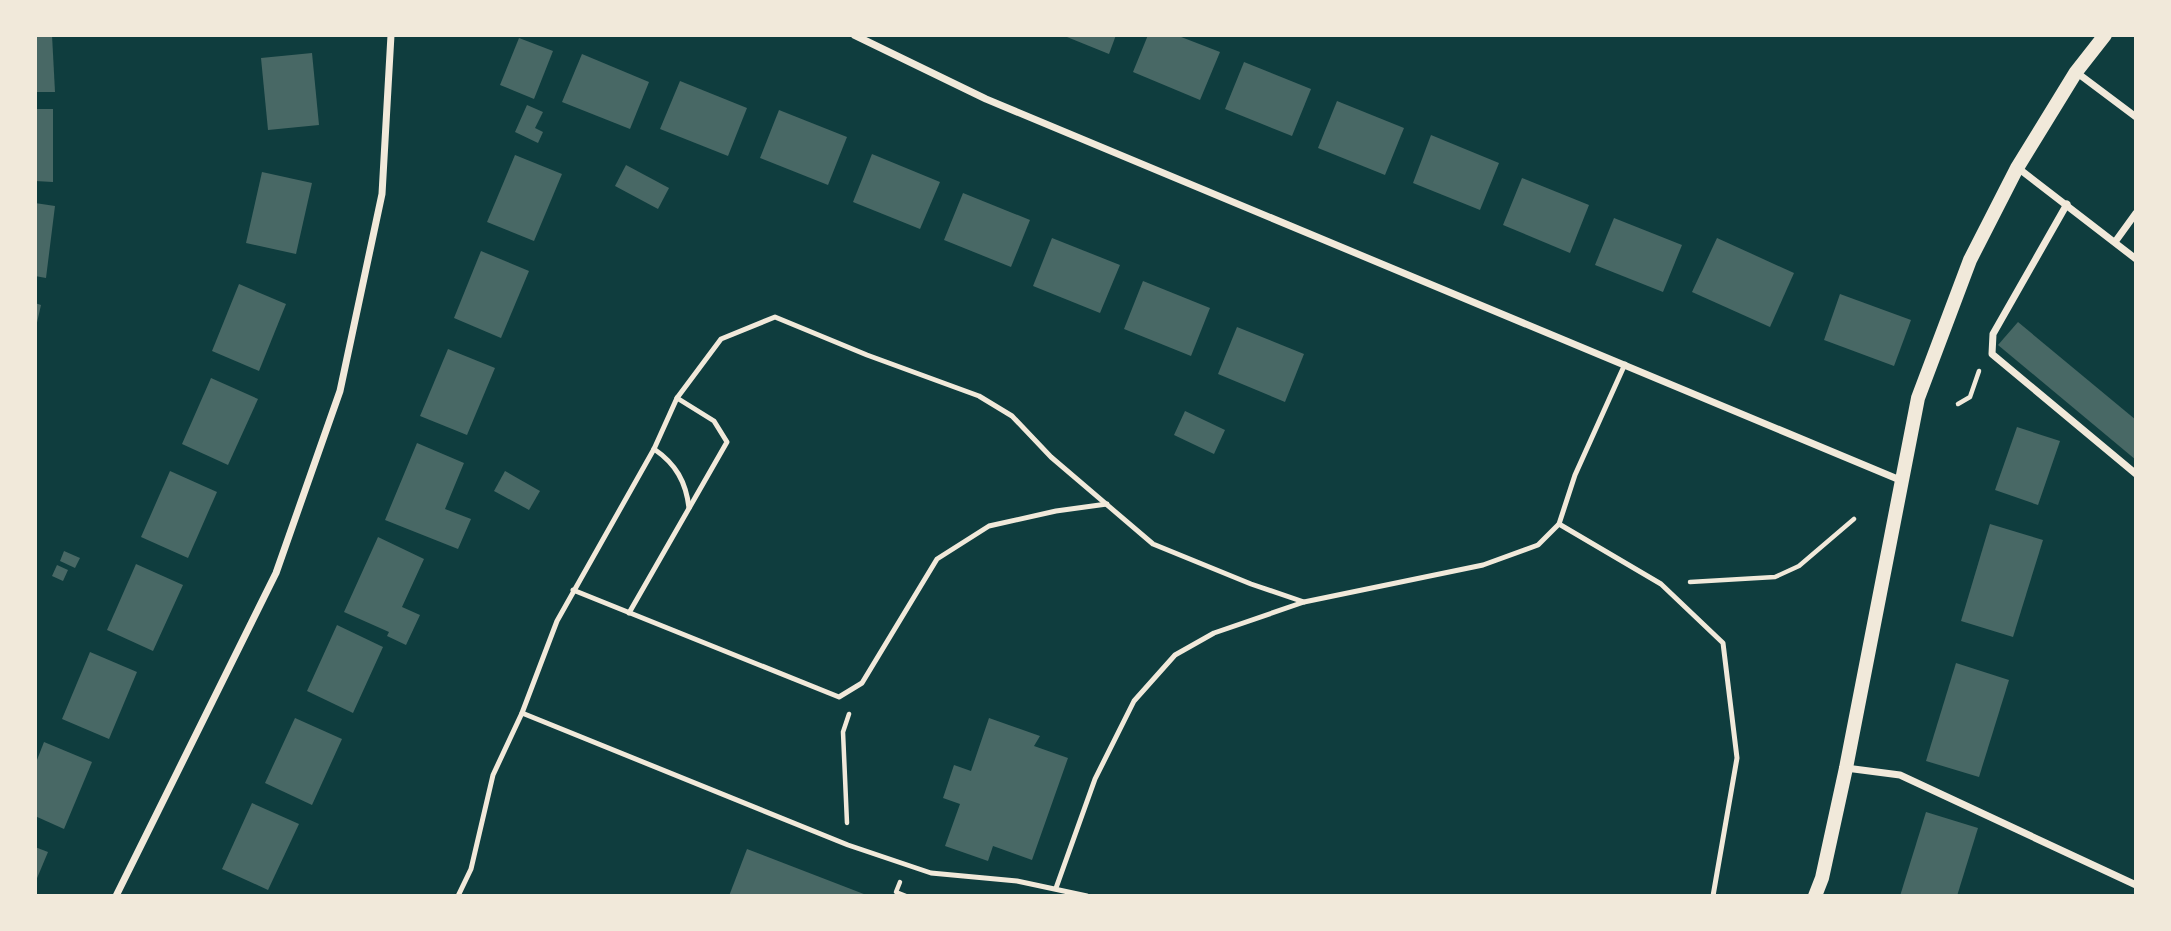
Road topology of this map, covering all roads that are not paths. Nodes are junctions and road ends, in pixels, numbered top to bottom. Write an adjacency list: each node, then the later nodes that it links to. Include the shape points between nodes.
1 (391, 35): 26 (street, via 382,194 340,391 276,573)
2 (854, 35): 11 (street, via 986,99)
3 (2105, 35): 4 (main road)
4 (2076, 72): 5 (street); 6 (main road)
5 (2136, 117)
6 (2017, 167): 7 (street); 15 (main road, via 1970,260 1918,398)
7 (2067, 204): 9 (street); 14 (street, via 1993,334 1992,354)
8 (2136, 213): 9 (street)
9 (2115, 242): 10 (street)
10 (2136, 259)
11 (1625, 364): 15 (street); 18 (lane, via 1575,475)
12 (677, 398): 13 (lane); 16 (lane, via 721,339 775,317 979,396 1012,416 1051,457); 17 (lane, via 713,421 727,442)
13 (654, 449): 17 (lane, via 678,471 687,487); 19 (lane)
14 (2136, 474)
15 (1900, 480): 23 (main road)
16 (1107, 504): 20 (lane, via 1153,544); 21 (lane, via 989,526 937,559 862,683 839,697)
17 (689, 508): 21 (lane)
18 (1559, 524): 20 (lane, via 1538,545 1482,565); 29 (lane, via 1661,584 1723,643 1737,758)
19 (573, 590): 21 (lane); 22 (lane)
20 (1304, 602): 25 (lane, via 1214,633 1175,655 1159,673 1135,701 1095,779)
21 (629, 613)
22 (522, 713): 25 (lane, via 848,845 930,873); 27 (lane, via 493,775 471,869)
23 (1846, 768): 24 (street, via 1900,775); 30 (main road)
24 (2136, 885)
25 (1056, 888): 28 (lane)
26 (117, 896)
27 (458, 896)
28 (1087, 896)
29 (1713, 896)
30 (1815, 896)

